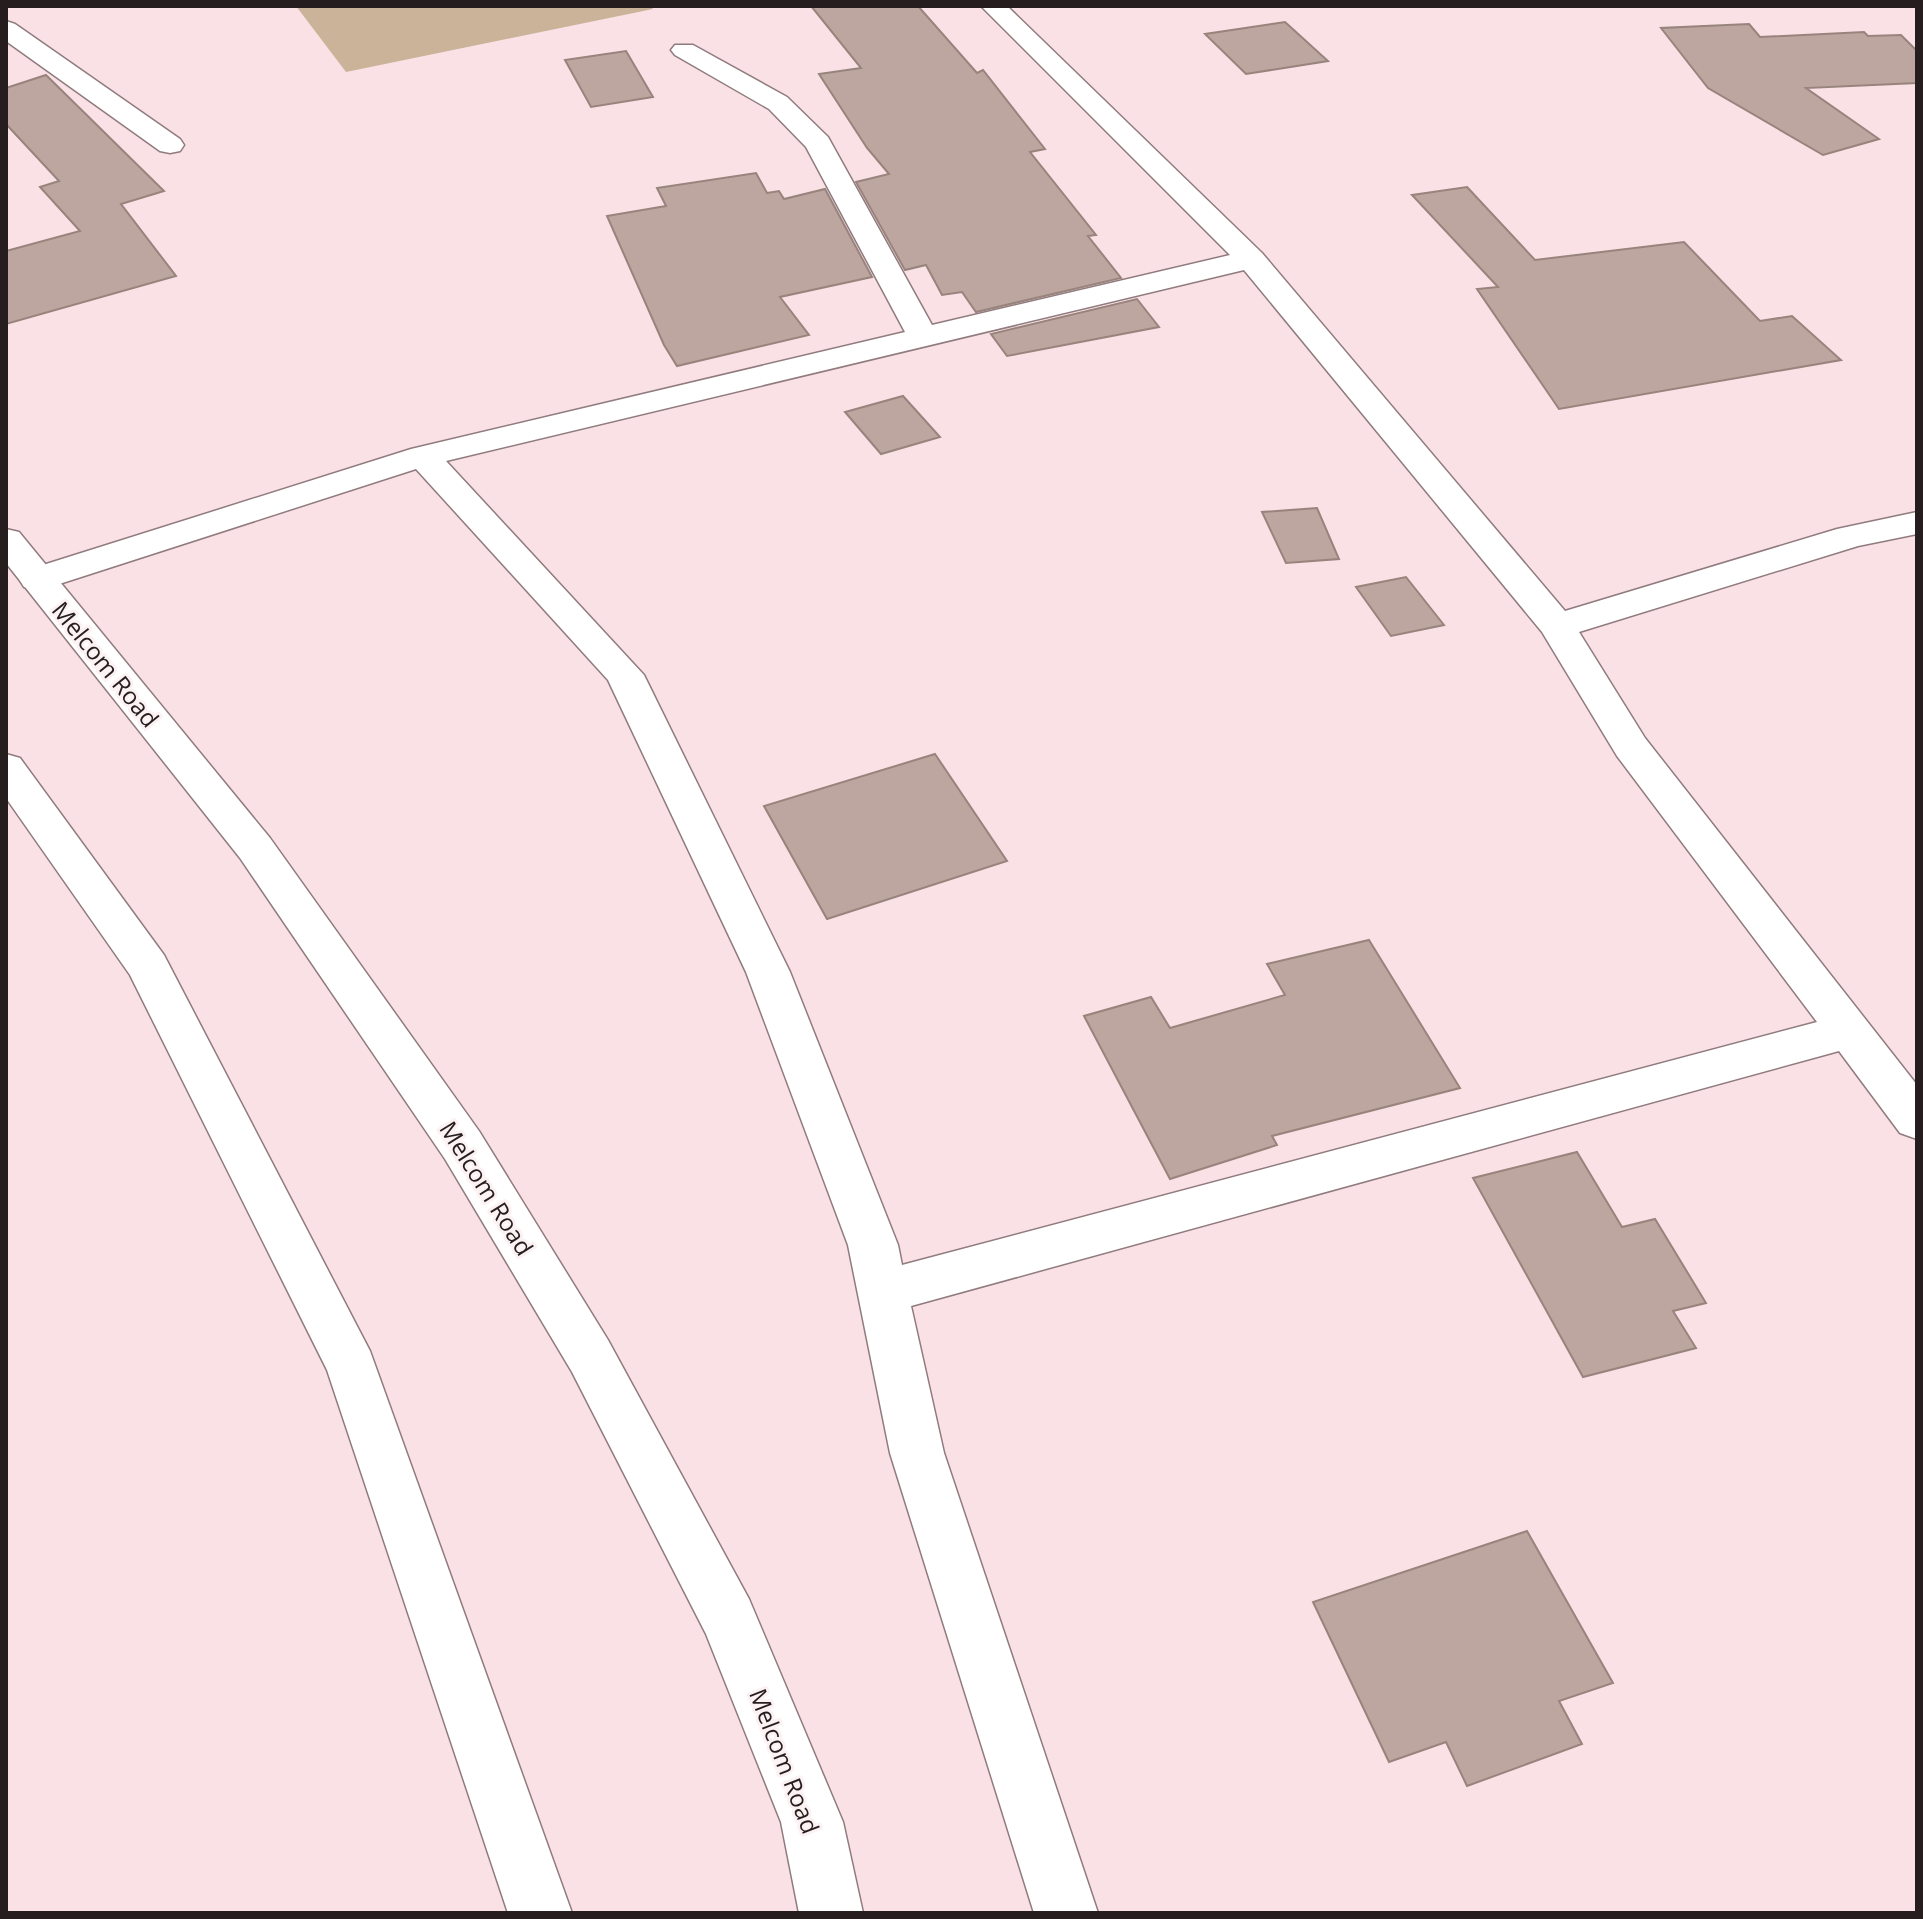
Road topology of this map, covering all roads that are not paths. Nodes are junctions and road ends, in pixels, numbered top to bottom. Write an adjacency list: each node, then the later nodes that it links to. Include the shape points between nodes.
1 (993, 6): 5 (street)
2 (6, 29): 4 (street)
3 (684, 50): 6 (street, via 778,103 818,143)
4 (170, 145)
5 (1251, 259): 6 (street); 11 (street)
6 (923, 337): 7 (street)
7 (423, 456): 10 (street); 15 (street, via 625,675 768,972 873,1245)
8 (1917, 523): 11 (street, via 1850,537)
9 (6, 540): 10 (street, Melcom Road)
10 (37, 579): 17 (street, Melcom Road, via 255,848 462,1145 590,1356 729,1619 812,1822)
11 (1557, 626): 13 (street, via 1631,747)
12 (6, 768): 16 (street, via 148,967 352,1367)
13 (1849, 1031): 14 (street); 15 (street)
14 (1917, 1120)
15 (883, 1292): 18 (street, via 917,1453)
16 (540, 1913)
17 (831, 1913)
18 (1066, 1913)

